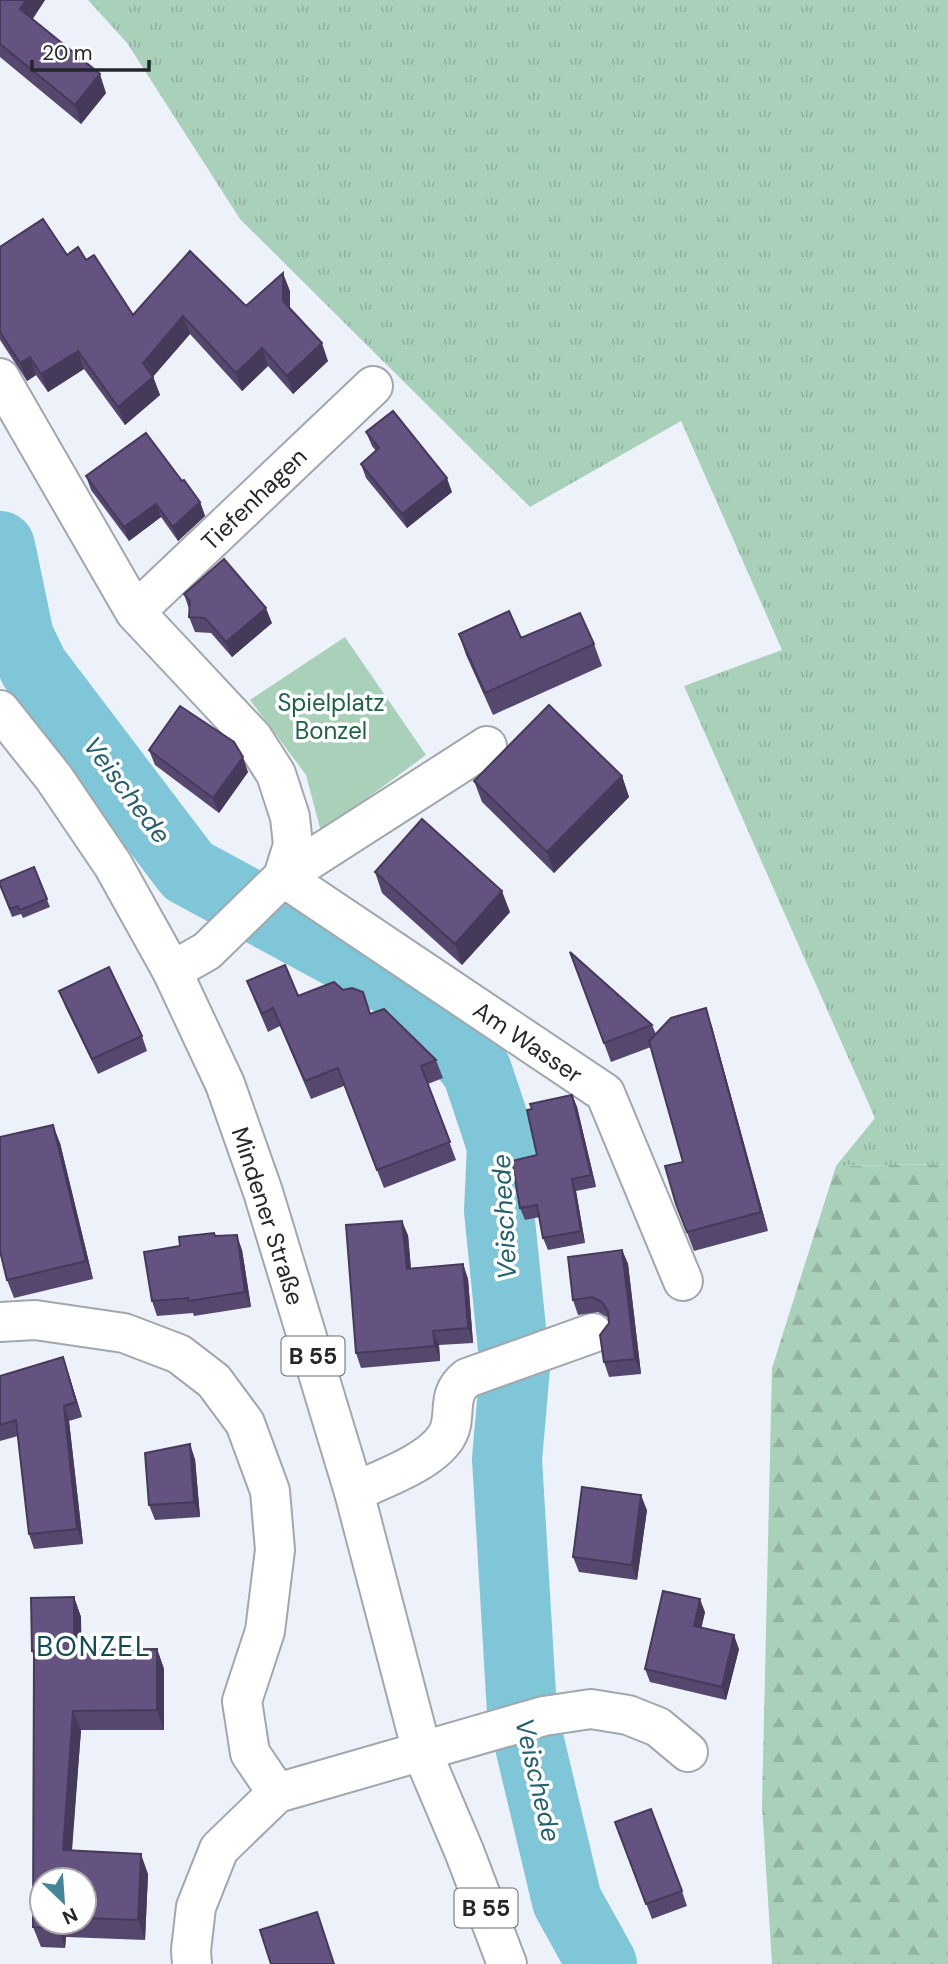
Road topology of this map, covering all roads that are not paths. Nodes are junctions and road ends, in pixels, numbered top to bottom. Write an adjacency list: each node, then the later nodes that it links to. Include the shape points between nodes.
1 (0, 377): 3 (street)
2 (373, 386): 3 (street, Tiefenhagen)
3 (135, 612): 6 (street, via 253,738 276,774 290,817 293,845)
4 (0, 710): 7 (street, Mindener Straße / B 55, via 54,778 113,865)
5 (487, 746): 6 (street)
6 (276, 884): 7 (street, via 207,951); 8 (street, Am Wasser, via 604,1093)
7 (172, 971): 11 (street, Mindener Straße / B 55, via 225,1084 263,1192)
8 (683, 1281)
9 (0, 1322): 14 (street, via 35,1320 124,1333 179,1354 214,1381 245,1423 270,1491 275,1550 265,1631 242,1700 250,1753)
10 (593, 1333): 11 (street, via 467,1378 457,1386 447,1436 437,1448 411,1466)
11 (354, 1492): 12 (street, Mindener Straße / B 55)
12 (422, 1752): 13 (street, via 544,1716 591,1709 628,1715 658,1727); 14 (street); 16 (street, Mindener Straße / B 55)
13 (688, 1752)
14 (277, 1793): 15 (street, via 219,1849 196,1907)
15 (192, 1964)
16 (507, 1964)

